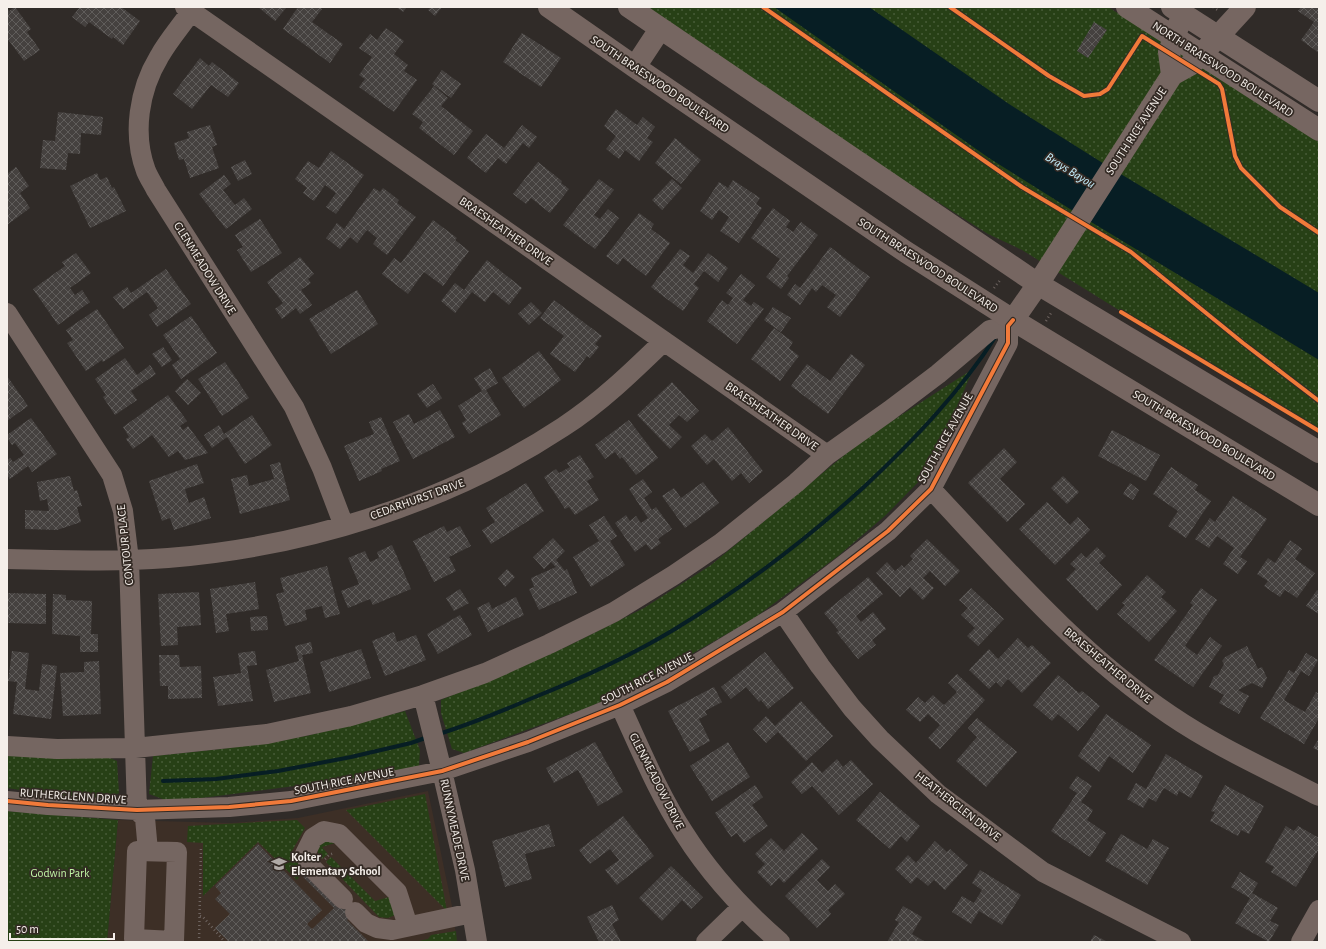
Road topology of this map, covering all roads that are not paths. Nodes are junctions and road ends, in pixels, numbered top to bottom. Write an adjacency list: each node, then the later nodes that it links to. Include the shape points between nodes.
1 (549, 7): 11 (main road, SOUTH BRAESWOOD BOULEVARD)
2 (629, 7): 7 (main road)
3 (1127, 7): 8 (main road, NORTH BRAESWOOD BOULEVARD)
4 (1245, 7): 9 (main road, SOUTH RICE AVENUE)
5 (190, 8): 18 (street, BRAESHEATHER DRIVE); 23 (street, GLENMEADOW DRIVE, via 148,77 139,115 139,135 146,171 294,406)
6 (1181, 9): 8 (main road, SOUTH RICE AVENUE); 9 (main road, NORTH BRAESWOOD BOULEVARD)
7 (660, 29): 11 (main road); 15 (main road)
8 (1174, 37): 10 (main road, NORTH BRAESWOOD BOULEVARD); 12 (main road, SOUTH RICE AVENUE, via 1169,52)
9 (1218, 37): 10 (main road, SOUTH RICE AVENUE); 13 (main road, NORTH BRAESWOOD BOULEVARD)
10 (1201, 55): 12 (main road, SOUTH RICE AVENUE); 14 (main road, NORTH BRAESWOOD BOULEVARD)
11 (635, 68): 17 (main road, SOUTH BRAESWOOD BOULEVARD)
12 (1172, 75): 15 (main road, SOUTH RICE AVENUE)
13 (1319, 101)
14 (1319, 130)
15 (1038, 284): 17 (main road, SOUTH RICE AVENUE); 19 (main road)
16 (7, 313): 25 (street, CONTOUR PLACE, via 112,475 123,511)
17 (1010, 323): 20 (street, via 990,330 938,374); 21 (street, SOUTH RICE AVENUE, via 1008,343); 22 (main road, SOUTH BRAESWOOD BOULEVARD)
18 (664, 341): 20 (street, BRAESHEATHER DRIVE); 23 (street, CEDARHURST DRIVE, via 609,394 564,427 514,457 464,482)
19 (1319, 452)
20 (827, 455): 27 (street, via 721,543 614,612 485,673)
21 (931, 489): 26 (street, SOUTH RICE AVENUE, via 888,531); 32 (street, BRAESHEATHER DRIVE, via 1057,622 1132,688 1204,737)
22 (1319, 505)
23 (344, 526): 25 (street, CEDARHURST DRIVE, via 245,548 169,558)
24 (7, 559): 25 (street, CEDARHURST DRIVE)
25 (129, 560): 30 (street, CONTOUR PLACE)
26 (783, 612): 28 (street, SOUTH RICE AVENUE, via 667,682); 43 (street, HEATHERGLEN DRIVE, via 852,708 880,739 938,794 1043,872)
27 (423, 695): 30 (street, via 351,716 267,734); 31 (street, RUNNYMEADE DRIVE)
28 (620, 705): 31 (street, SOUTH RICE AVENUE, via 528,742); 36 (street, GLENMEADOW DRIVE, via 667,804 704,862)
29 (7, 746): 30 (street, via 57,750)
30 (135, 748): 34 (street, CONTOUR PLACE)
31 (442, 771): 34 (street, SOUTH RICE AVENUE, via 291,801 229,807); 38 (street, RUNNYMEADE DRIVE, via 465,870)
32 (1319, 796)
33 (7, 801): 34 (street, RUTHERGLENN DRIVE)
34 (137, 810): 35 (street, via 145,818)
35 (148, 851): 35 (street, via 178,852 174,941 134,939 137,850)
36 (742, 907): 41 (street); 42 (street, GLENMEADOW DRIVE)
37 (1319, 910): 44 (street)
38 (472, 913): 39 (street); 40 (street, RUNNYMEADE DRIVE)
39 (408, 926): 39 (street, via 392,930 366,923 310,866 306,854 313,838 324,831 339,834 397,892)
40 (477, 942)
41 (706, 942)
42 (780, 942)
43 (1181, 942)
44 (1301, 942)

